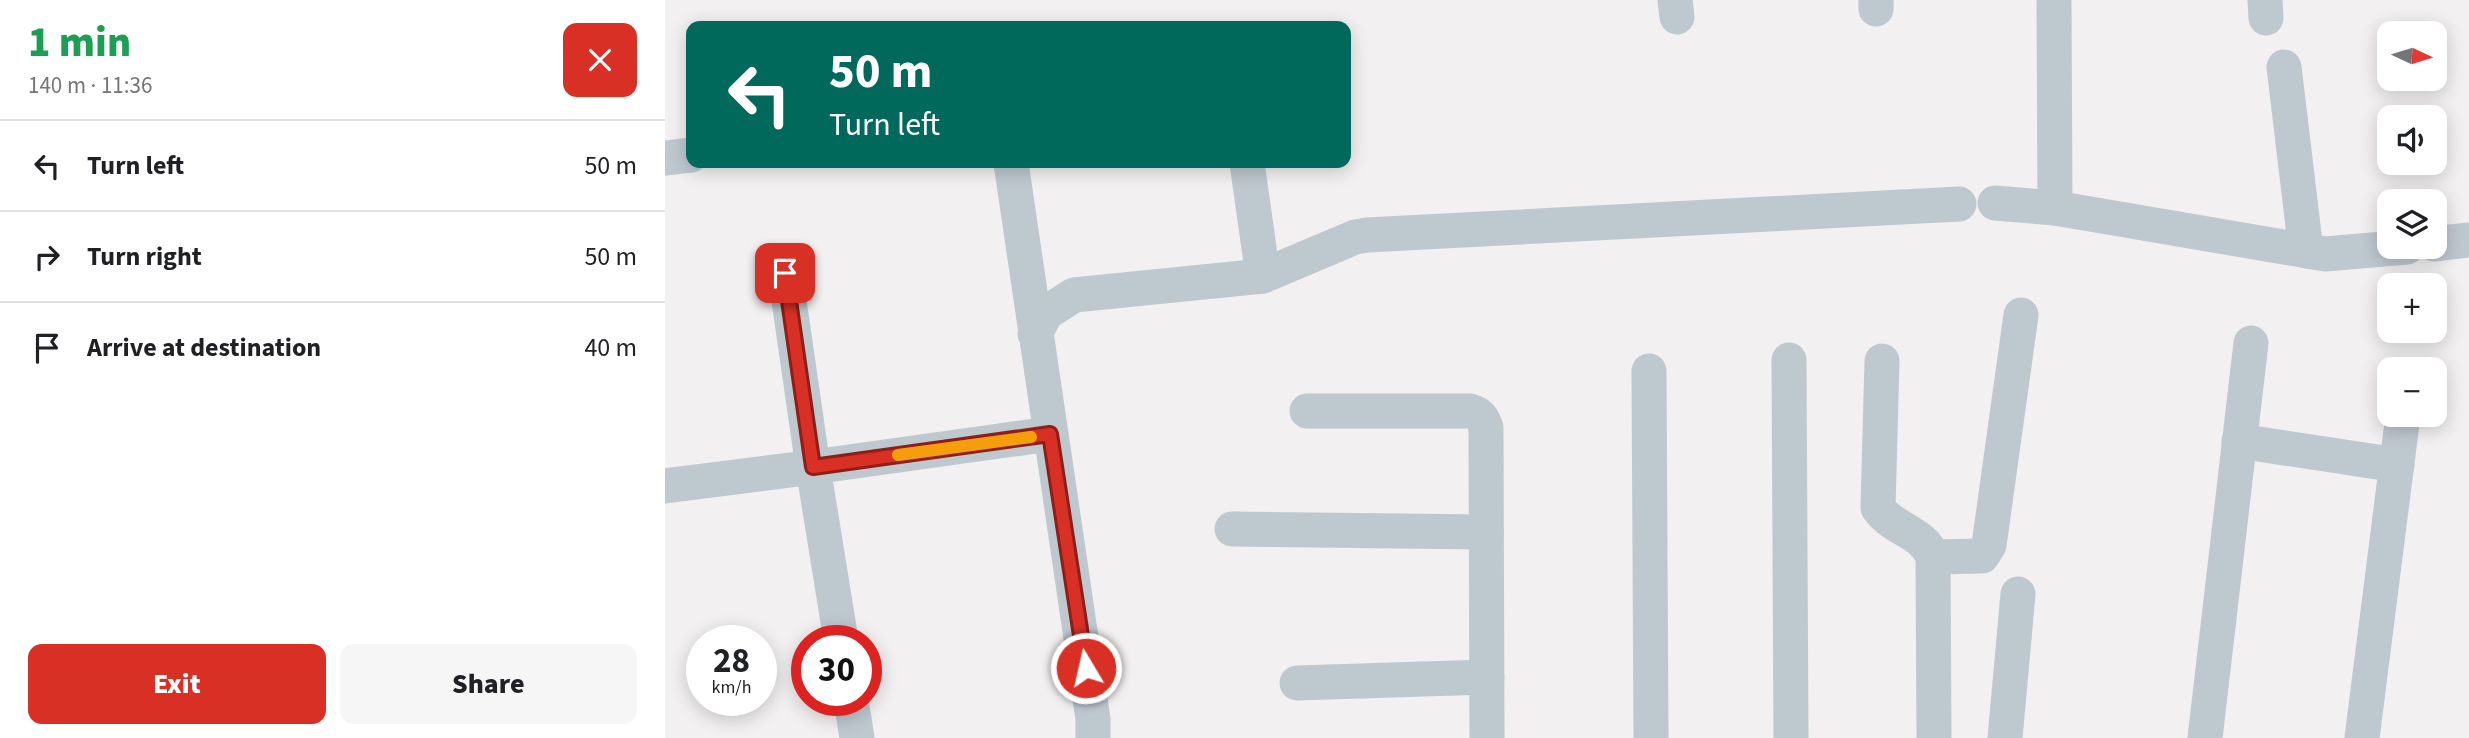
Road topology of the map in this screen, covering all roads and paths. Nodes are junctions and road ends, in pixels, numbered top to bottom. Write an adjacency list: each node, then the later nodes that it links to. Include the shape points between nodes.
1 (2054, 0): 9 (street)
2 (2284, 67): 13 (street)
3 (686, 156): 4 (street)
4 (665, 158)
5 (1012, 168): 17 (street)
6 (1248, 168): 15 (street)
7 (1995, 203): 9 (street)
8 (1959, 204): 15 (street, via 1367,235)
9 (2055, 208): 13 (street)
10 (2469, 240): 11 (street)
11 (2447, 243)
12 (2377, 250): 13 (street)
13 (2306, 251)
14 (785, 273): 27 (street)
15 (1263, 276): 17 (street, via 1074,295 1046,313)
16 (2021, 314): 31 (street, via 1989,545 1982,556)
17 (1035, 334): 24 (street)
18 (2251, 344): 25 (street)
19 (1789, 360): 41 (street)
20 (1882, 361): 31 (street, via 1878,509 1921,540)
21 (1649, 371): 40 (street)
22 (1307, 411): 30 (street, via 1477,413 1486,428)
23 (2402, 427): 26 (street)
24 (1050, 434): 27 (street); 38 (street)
25 (2239, 440): 26 (street); 44 (street)
26 (2397, 465): 45 (street)
27 (813, 467): 28 (street); 33 (street)
28 (665, 486)
29 (1232, 529): 30 (street)
30 (1486, 532): 34 (street)
31 (1933, 557): 42 (street)
32 (2018, 594): 43 (street)
33 (839, 625)
34 (1487, 677): 35 (street); 39 (street)
35 (1297, 683)
36 (854, 716): 37 (street)
37 (857, 738)
38 (1093, 738)
39 (1487, 738)
40 (1651, 738)
41 (1791, 738)
42 (1934, 738)
43 (2005, 738)
44 (2205, 738)
45 (2362, 738)

